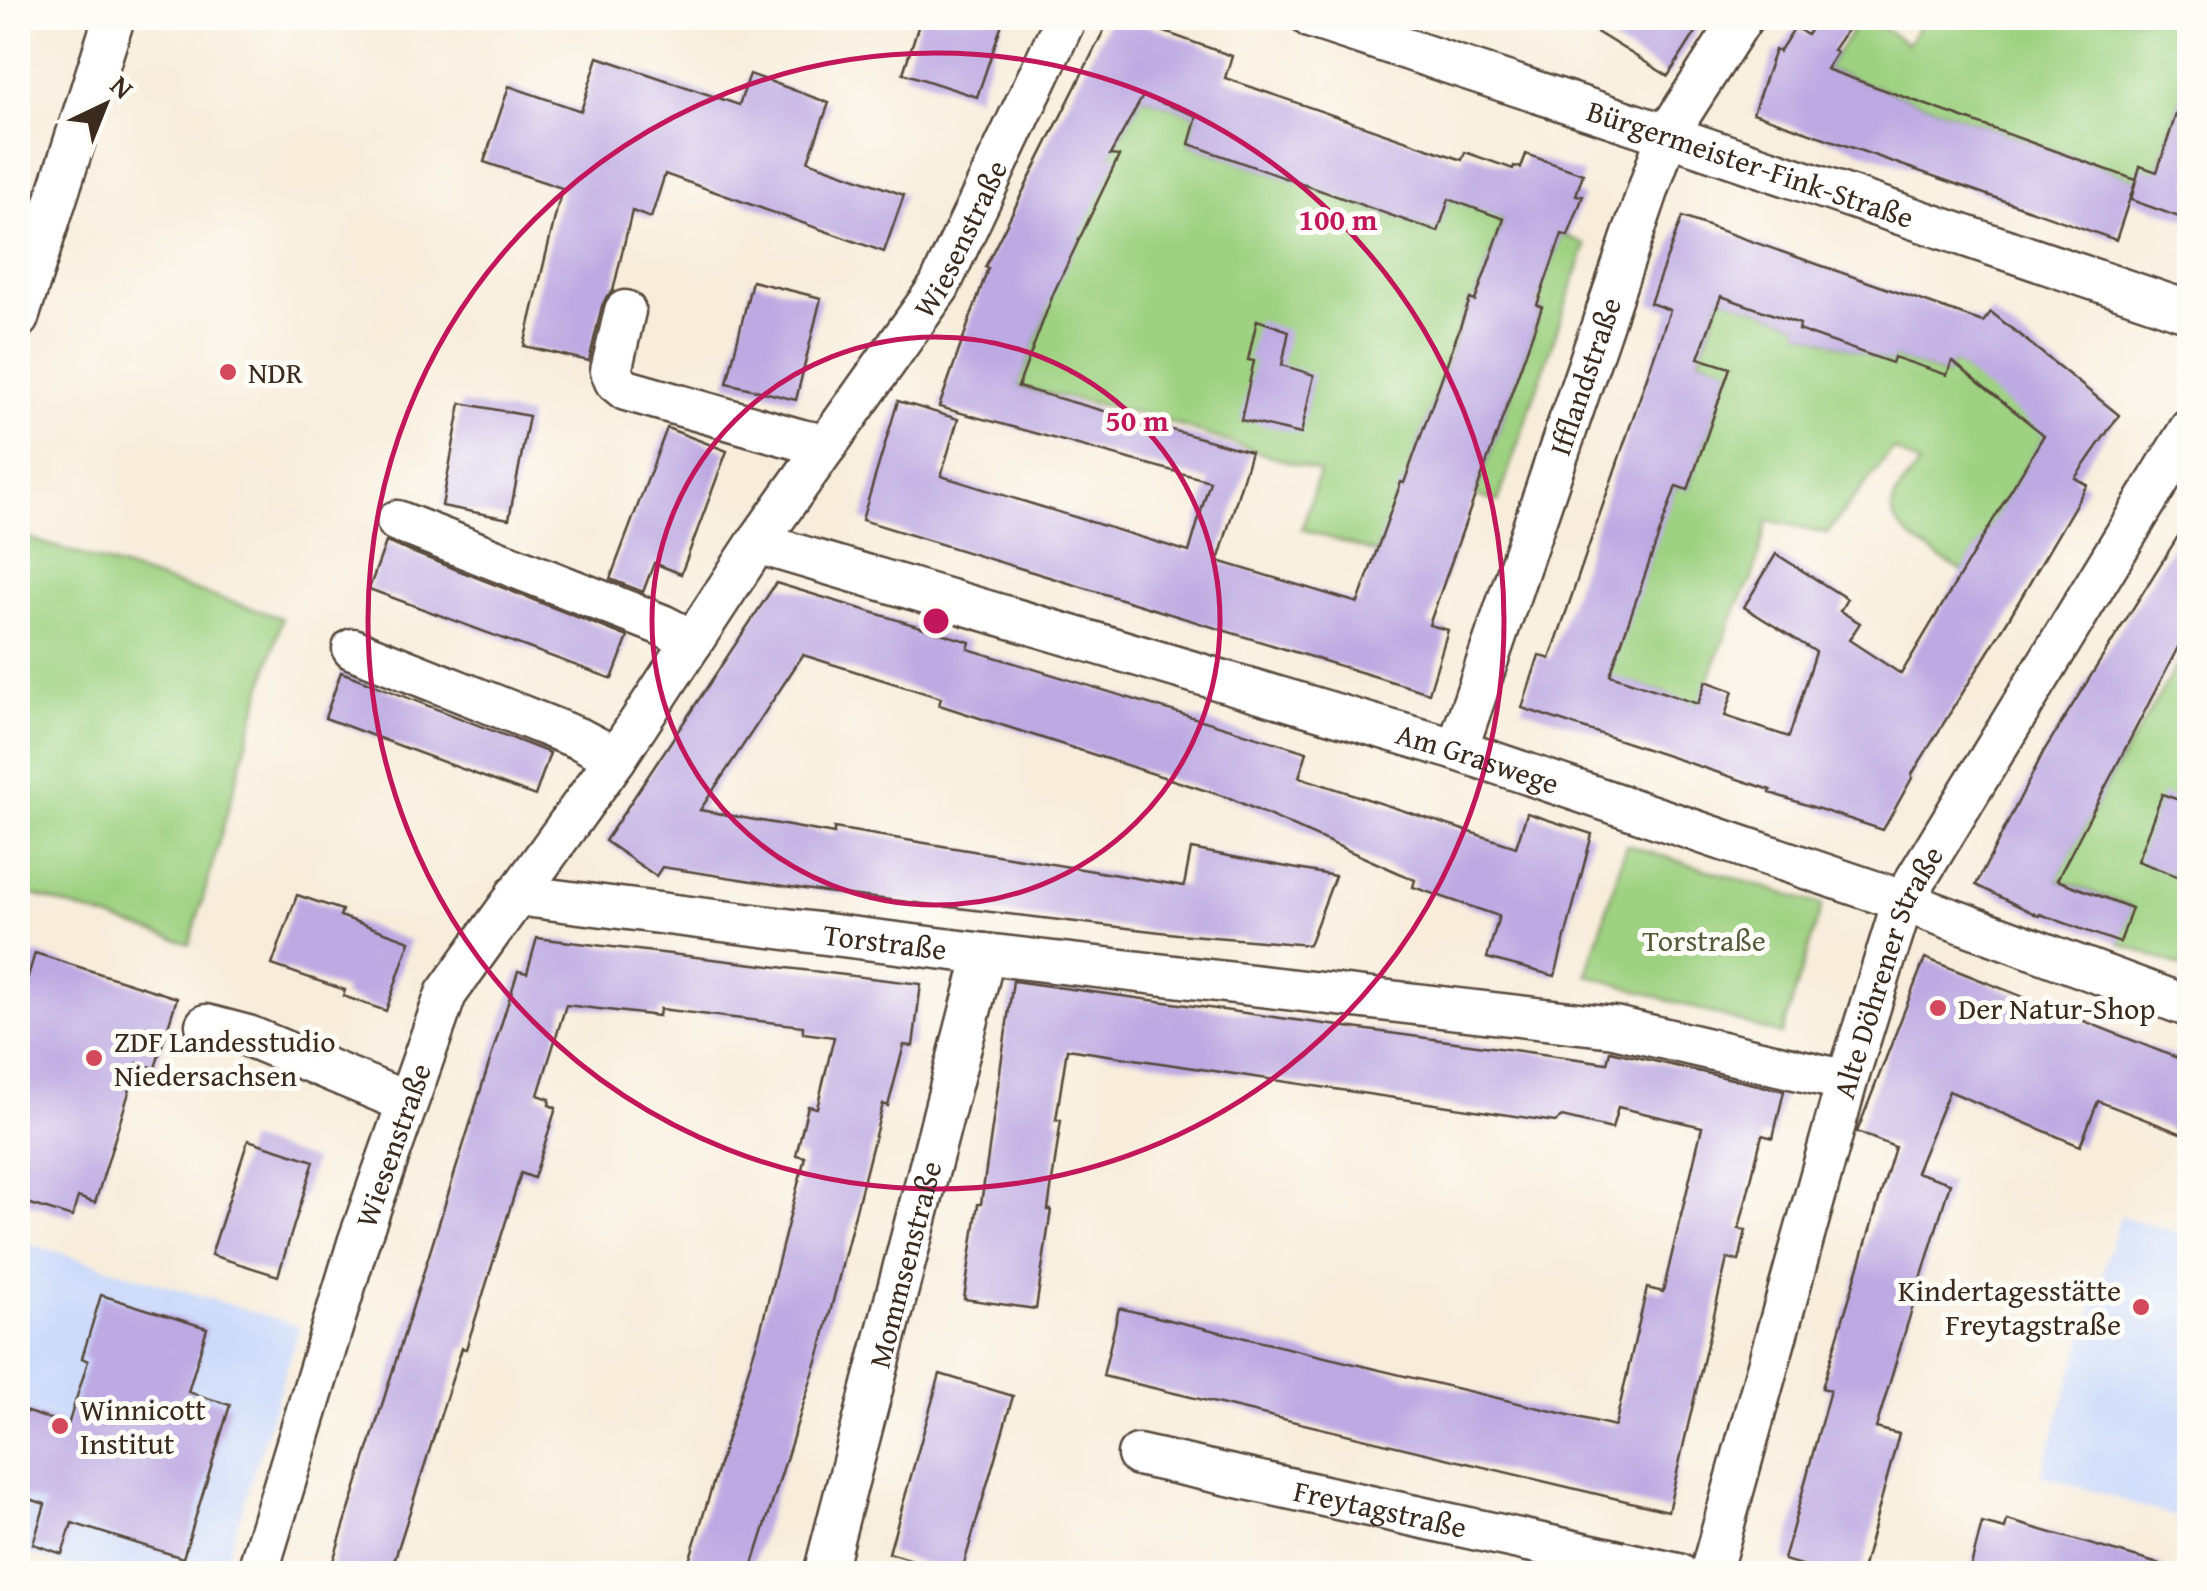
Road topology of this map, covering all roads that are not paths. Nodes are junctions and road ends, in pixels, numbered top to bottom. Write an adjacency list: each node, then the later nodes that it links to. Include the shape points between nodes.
1 (114, 18): 8 (street)
2 (1066, 18): 10 (street, Wiesenstraße, via 939,287)
3 (1312, 18): 5 (street, Bürgermeister-Fink-Straße)
4 (1742, 18): 5 (street, Ifflandstraße)
5 (1668, 134): 7 (street, Bürgermeister-Fink-Straße); 15 (street, Ifflandstraße)
6 (625, 311): 10 (street, via 611,371 626,390)
7 (2190, 312)
8 (18, 318)
9 (2190, 429): 18 (street, Alte Döhrener Straße)
10 (827, 445): 12 (street, Wiesenstraße)
11 (397, 522): 13 (street)
12 (757, 543): 13 (street, Wiesenstraße); 15 (street, Am Graswege)
13 (693, 641): 16 (street, Wiesenstraße)
14 (354, 649): 16 (street)
15 (1457, 750): 18 (street, Am Graswege)
16 (616, 758): 17 (street, Wiesenstraße)
17 (516, 895): 19 (street, Torstraße); 23 (street, Wiesenstraße, via 446,994)
18 (1902, 901): 20 (street, Am Graswege); 22 (street, Alte Döhrener Straße)
19 (985, 954): 22 (street, Torstraße, via 1614,1027); 26 (street, Mommsenstraße)
20 (2190, 1008)
21 (206, 1025): 23 (street)
22 (1847, 1081): 28 (street, Alte Döhrener Straße)
23 (406, 1102): 25 (street, Wiesenstraße)
24 (1138, 1456): 27 (street, Freytagstraße)
25 (258, 1574)
26 (824, 1574)
27 (1678, 1574)
28 (1710, 1574)

